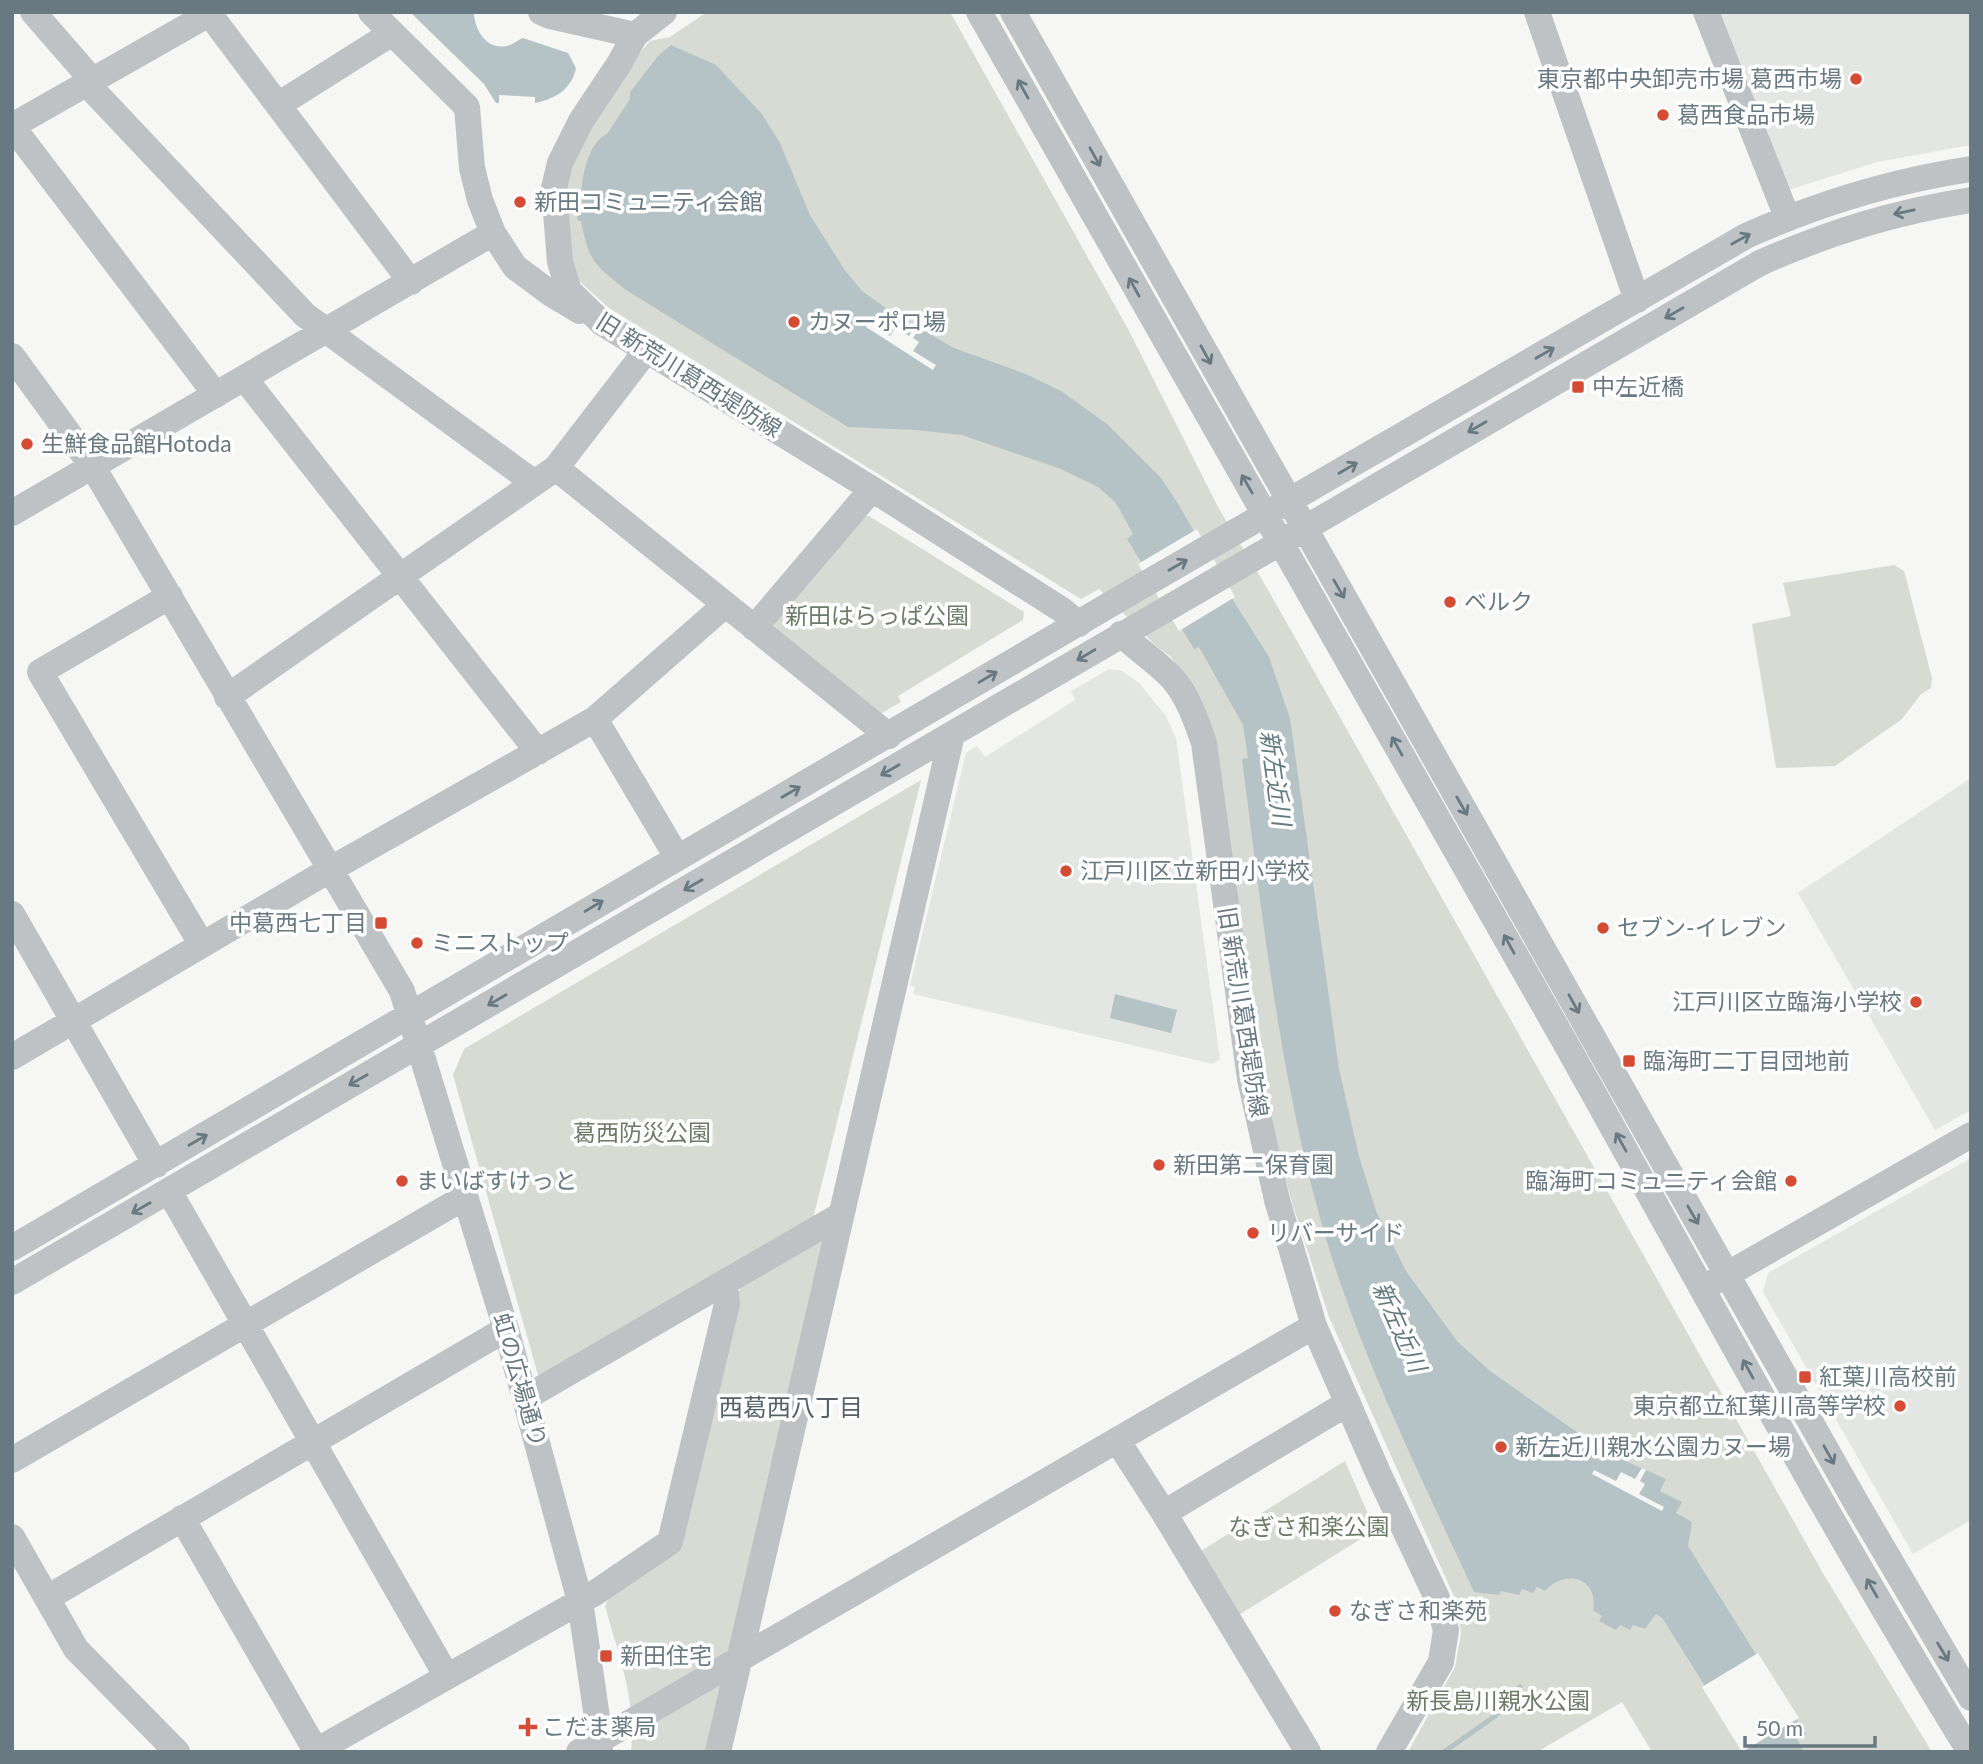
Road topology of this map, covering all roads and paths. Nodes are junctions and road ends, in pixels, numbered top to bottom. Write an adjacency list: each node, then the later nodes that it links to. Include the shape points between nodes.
1 (33, 12): 12 (street)
2 (371, 12): 10 (street)
3 (541, 12): 11 (street)
4 (664, 12): 11 (street, 旧 新荒川葛西堤防線)
5 (979, 12): 33 (street, one-way to 5)
6 (1013, 12): 31 (street, one-way to 31)
7 (1537, 12): 20 (street)
8 (1706, 12): 17 (street)
9 (209, 13): 12 (street); 13 (street)
10 (392, 33): 13 (street); 18 (street, via 467,107 472,168)
11 (635, 35): 21 (street, 旧 新荒川葛西堤防線, via 569,141 554,188 560,262 569,291)
12 (90, 83): 14 (street); 22 (street, via 306,315)
13 (278, 105): 19 (street)
14 (12, 126): 26 (street)
15 (1971, 170): 17 (street, via 1881,186)
16 (1971, 200): 34 (street, one-way to 34, via 1879,218 1760,263)
17 (1787, 217): 20 (street, one-way to 17)
18 (493, 233): 19 (street); 21 (street, via 515,267)
19 (411, 282): 22 (street)
20 (1637, 300): 31 (street, one-way to 20)
21 (602, 323): 23 (street, 旧 新荒川葛西堤防線)
22 (328, 330): 25 (street); 29 (street)
23 (646, 351): 28 (street); 30 (street, 旧 新荒川葛西堤防線)
24 (12, 356): 27 (street, 虹の広場通り)
25 (245, 379): 26 (street); 36 (street)
26 (216, 395): 27 (street)
27 (93, 467): 32 (street); 37 (street, 虹の広場通り)
28 (556, 468): 29 (street); 38 (street)
29 (533, 482): 36 (street)
30 (873, 489): 39 (street, 旧 新荒川葛西堤防線); 40 (street)
31 (1289, 502): 33 (street); 34 (street)
32 (12, 513)
33 (1266, 516): 35 (street); 39 (street, one-way to 33)
34 (1306, 529): 35 (street); 61 (street, one-way to 61)
35 (1282, 543): 41 (street); 64 (street, one-way to 35)
36 (400, 576): 42 (street); 46 (street)
37 (170, 597): 42 (street, 虹の広場通り); 50 (street, via 40,673)
38 (725, 605): 40 (street); 43 (street)
39 (1079, 624): 45 (street, one-way to 39)
40 (754, 628): 45 (street)
41 (1121, 634): 44 (street, one-way to 44); 66 (street, 旧 新荒川葛西堤防線, via 1171,677 1192,710 1204,743 1250,1079 1277,1200)
42 (228, 697): 48 (street, 虹の広場通り)
43 (595, 719): 46 (street); 47 (street)
44 (952, 734): 53 (street, one-way to 53); 59 (street)
45 (888, 736): 47 (street, one-way to 45)
46 (538, 752): 48 (street)
47 (677, 857): 51 (street, one-way to 47)
48 (331, 869): 50 (street); 51 (street, 虹の広場通り, via 402,991)
49 (12, 914): 52 (street)
50 (202, 945): 52 (street)
51 (409, 1016): 53 (street, 虹の広場通り); 56 (street, one-way to 51)
52 (74, 1021): 54 (street); 56 (street)
53 (417, 1046): 57 (street, one-way to 57); 58 (street, 虹の広場通り)
54 (12, 1057)
55 (1971, 1135): 61 (street)
56 (156, 1165): 60 (street)
57 (169, 1191): 62 (street, one-way to 62); 65 (street)
58 (465, 1197): 65 (street); 67 (street, 虹の広場通り)
59 (841, 1215): 63 (street); 78 (street)
60 (12, 1248)
61 (1727, 1274): 64 (street); 80 (street, one-way to 80)
62 (12, 1282)
63 (725, 1282): 68 (street); 77 (street, via 727,1304 670,1542)
64 (1703, 1287): 87 (street, one-way to 64, via 1833,1522)
65 (246, 1326): 71 (street); 72 (street)
66 (1314, 1326): 69 (street, 旧 新荒川葛西堤防線); 70 (street)
67 (506, 1329): 68 (street, 虹の広場通り); 71 (street)
68 (525, 1398): 77 (street, 虹の広場通り)
69 (1348, 1404): 73 (street); 86 (street, 旧 新荒川葛西堤防線, via 1437,1598 1446,1630 1441,1662)
70 (1117, 1440): 73 (street); 78 (street)
71 (312, 1442): 74 (street); 79 (street)
72 (12, 1460)
73 (1164, 1513): 85 (street)
74 (182, 1518): 76 (street); 83 (street)
75 (12, 1537): 76 (street)
76 (47, 1598): 82 (street, via 76,1649)
77 (580, 1601): 79 (street); 81 (street, 虹の広場通り)
78 (737, 1659): 81 (street); 84 (street)
79 (446, 1675): 83 (street)
80 (1971, 1698)
81 (593, 1747)
82 (167, 1749)
83 (315, 1751)
84 (718, 1752)
85 (1308, 1752)
86 (1390, 1752)
87 (1970, 1752)

